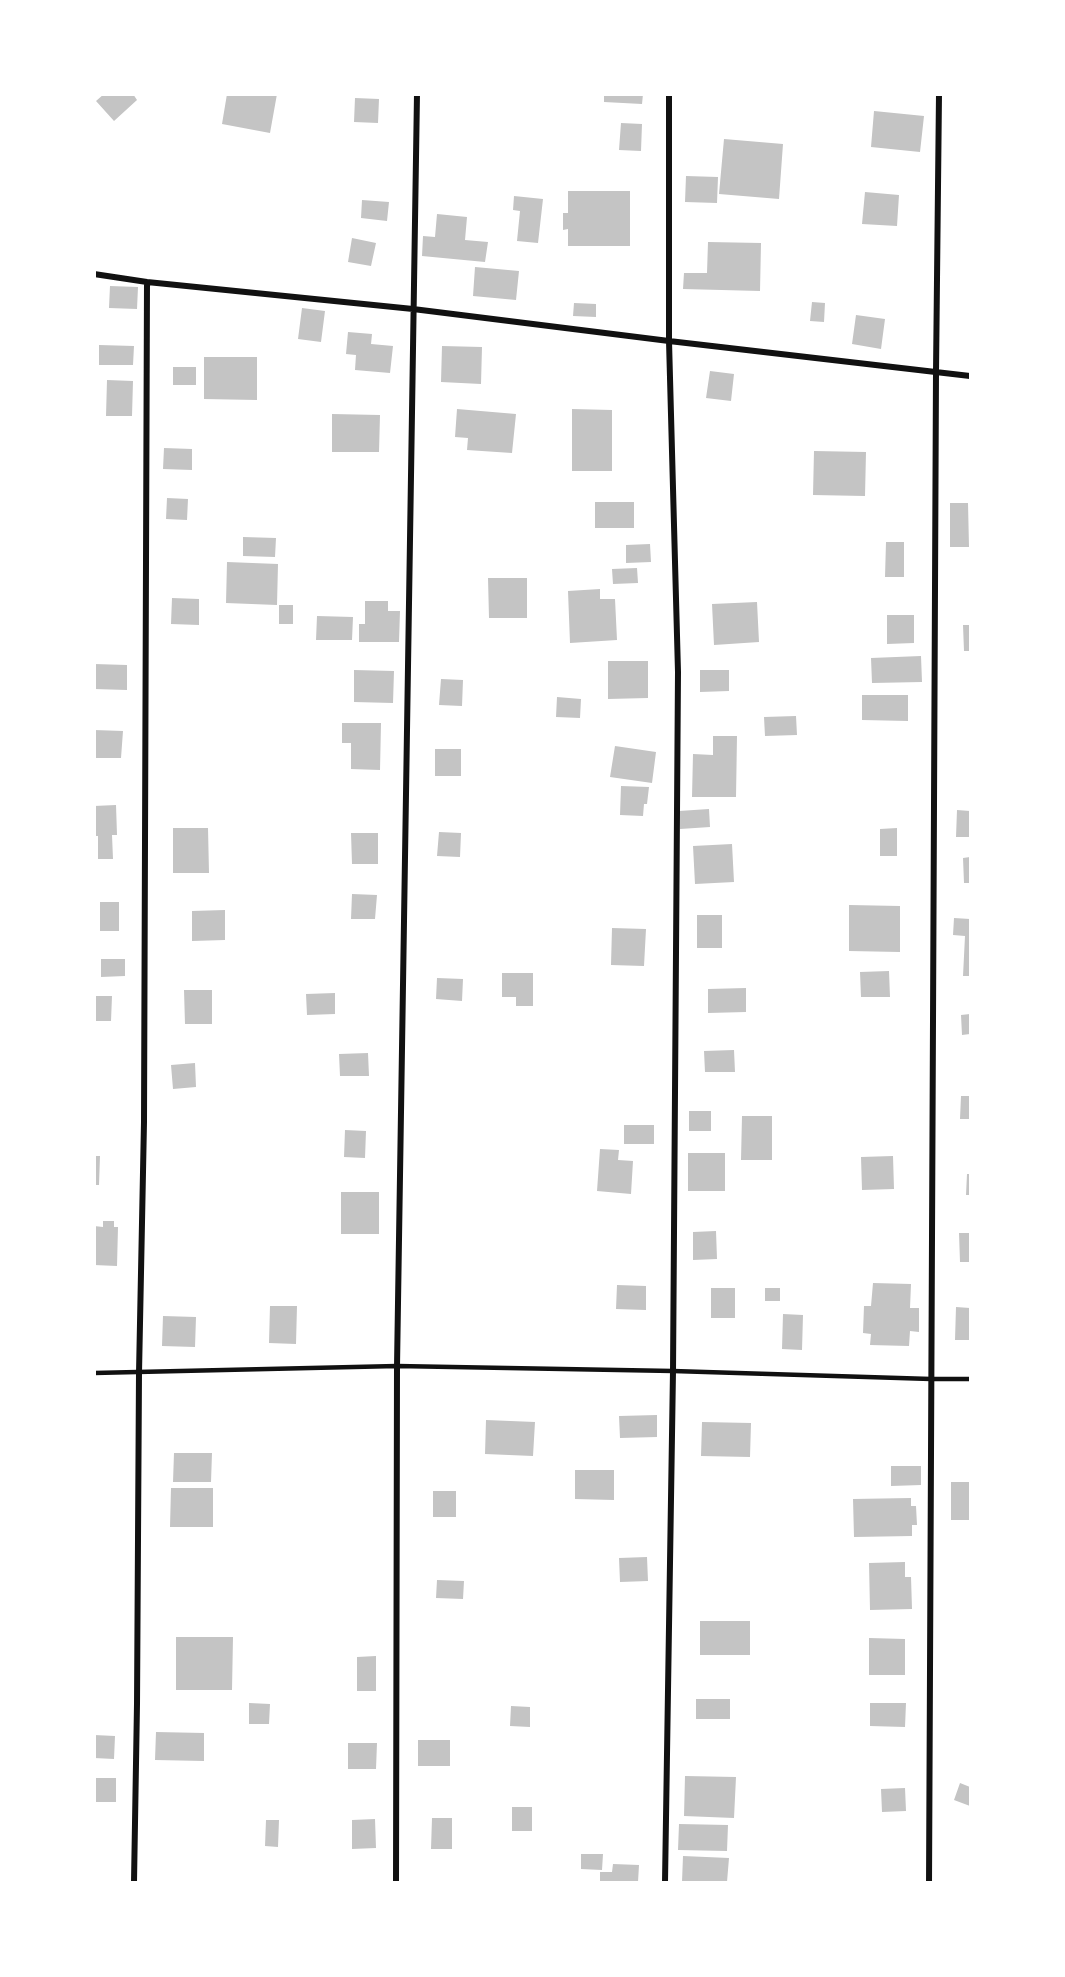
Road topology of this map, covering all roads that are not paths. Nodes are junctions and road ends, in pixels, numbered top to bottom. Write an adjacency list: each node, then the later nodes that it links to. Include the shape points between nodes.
1 (417, 94): 6 (street)
2 (669, 94): 7 (street)
3 (939, 94): 8 (street)
4 (94, 274): 5 (street)
5 (147, 282): 6 (street); 13 (street, via 144,1122)
6 (413, 309): 7 (street); 10 (street)
7 (669, 341): 8 (street); 11 (street, via 678,672)
8 (936, 372): 9 (street); 15 (street)
9 (970, 376)
10 (397, 1366): 11 (lane); 13 (lane); 17 (street)
11 (673, 1371): 15 (lane); 18 (street)
12 (94, 1373): 13 (lane)
13 (139, 1373): 16 (street)
14 (970, 1378): 15 (lane)
15 (931, 1379): 19 (street)
16 (134, 1882)
17 (396, 1882)
18 (665, 1882)
19 (929, 1882)

